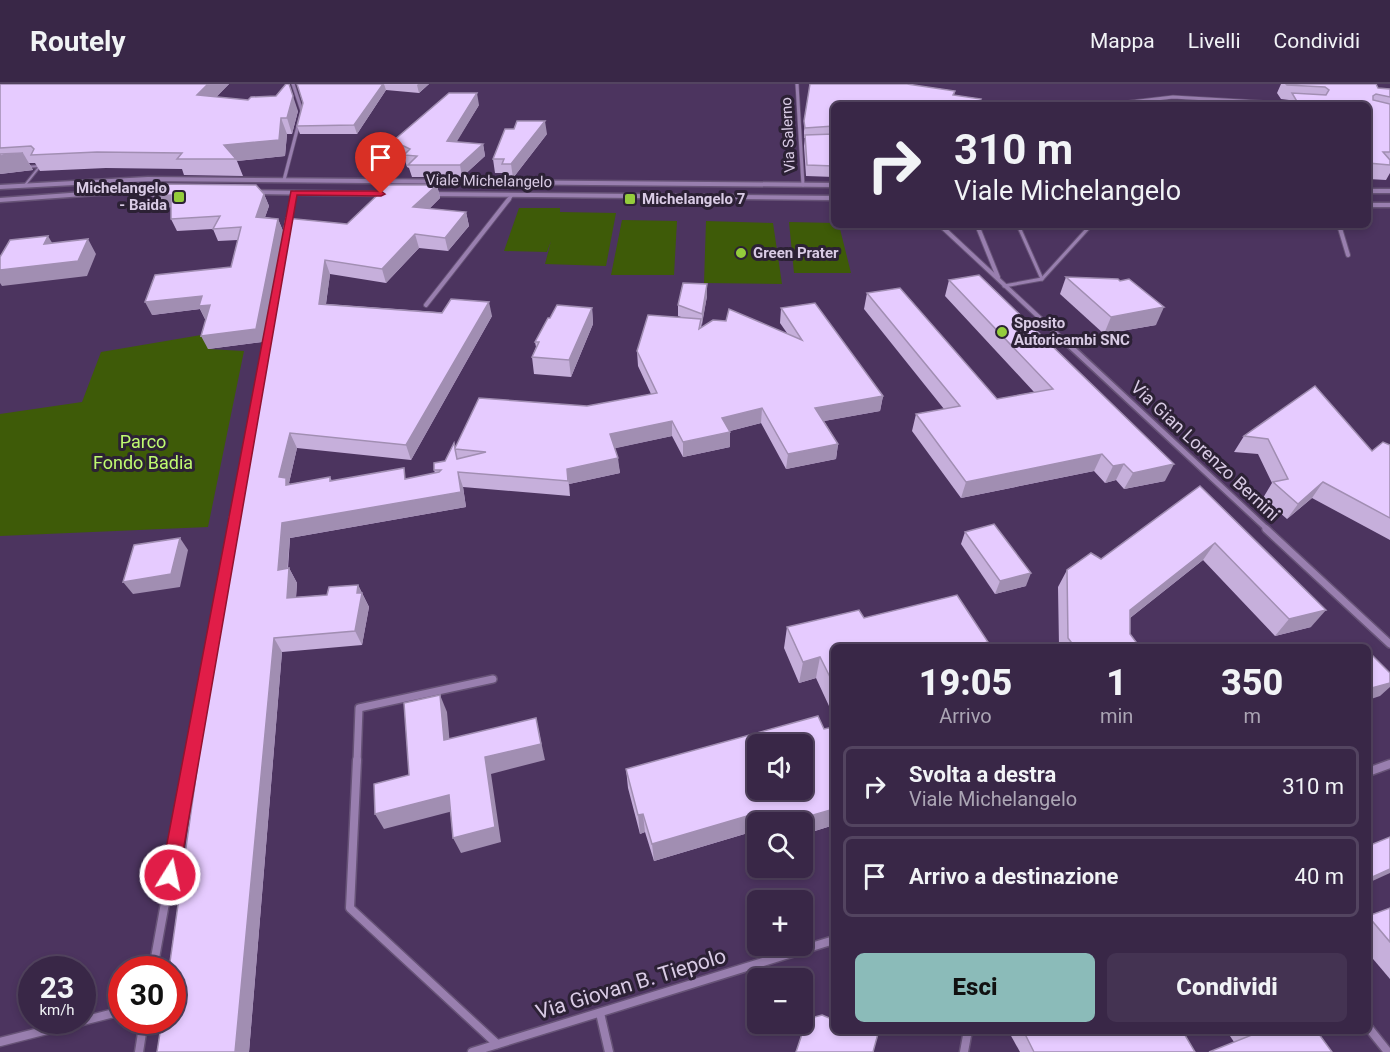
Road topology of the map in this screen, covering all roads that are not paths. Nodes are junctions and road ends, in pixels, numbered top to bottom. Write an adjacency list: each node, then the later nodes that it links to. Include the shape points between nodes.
1 (293, 84): 8 (street, via 302,111)
2 (797, 84): 5 (street, Via Salerno)
3 (1130, 102): 4 (street, via 1173,97)
4 (1270, 102)
5 (800, 142): 6 (street); 11 (street, Via Salerno)
6 (811, 142)
7 (20, 167): 10 (lane, via 40,166)
8 (284, 180): 9 (street, Viale Michelangelo); 10 (street, Viale Michelangelo, via 116,180)
9 (667, 183): 11 (street, Viale Michelangelo); 22 (street)
10 (25, 185): 13 (street, Viale Michelangelo)
11 (803, 185): 12 (street, Viale Michelangelo)
12 (831, 185)
13 (0, 187)
14 (1371, 191): 15 (street)
15 (1390, 191)
16 (176, 192): 24 (street)
17 (235, 192): 18 (street, Viale Michelangelo)
18 (294, 192): 19 (street, Viale Michelangelo); 27 (street)
19 (408, 194)
20 (420, 194): 21 (street, Viale Michelangelo)
21 (512, 195): 22 (street, Viale Michelangelo); 37 (street)
22 (666, 196): 23 (street, Viale Michelangelo)
23 (831, 198)
24 (0, 200)
25 (1371, 205): 26 (street)
26 (1390, 205)
27 (287, 228)
28 (943, 228): 35 (street, Via Gian Lorenzo Bernini)
29 (978, 228): 35 (street, Via Gian Lorenzo Bernini)
30 (1019, 228): 34 (lane)
31 (1088, 228): 34 (lane)
32 (1340, 228): 33 (street)
33 (1348, 255)
34 (1042, 279): 36 (lane)
35 (999, 281): 36 (street, Via Gian Lorenzo Bernini)
36 (1004, 286): 39 (street, Via Gian Lorenzo Bernini)
37 (426, 305)
38 (225, 569): 44 (street)
39 (1390, 644)
40 (493, 679): 51 (street, via 359,708 350,908)
41 (1390, 764): 42 (street)
42 (1371, 770)
43 (831, 941): 45 (street, Via Giovan B. Tiepolo)
44 (155, 956)
45 (600, 1013): 51 (street, Via Giovan B. Tiepolo); 54 (street)
46 (108, 1015): 50 (street)
47 (1371, 1031): 56 (street)
48 (142, 1034): 52 (street)
49 (967, 1034): 55 (street)
50 (0, 1042)
51 (497, 1044): 53 (street, Via Giovan B. Tiepolo)
52 (139, 1052)
53 (472, 1052)
54 (609, 1052)
55 (964, 1052)
56 (1388, 1052)

